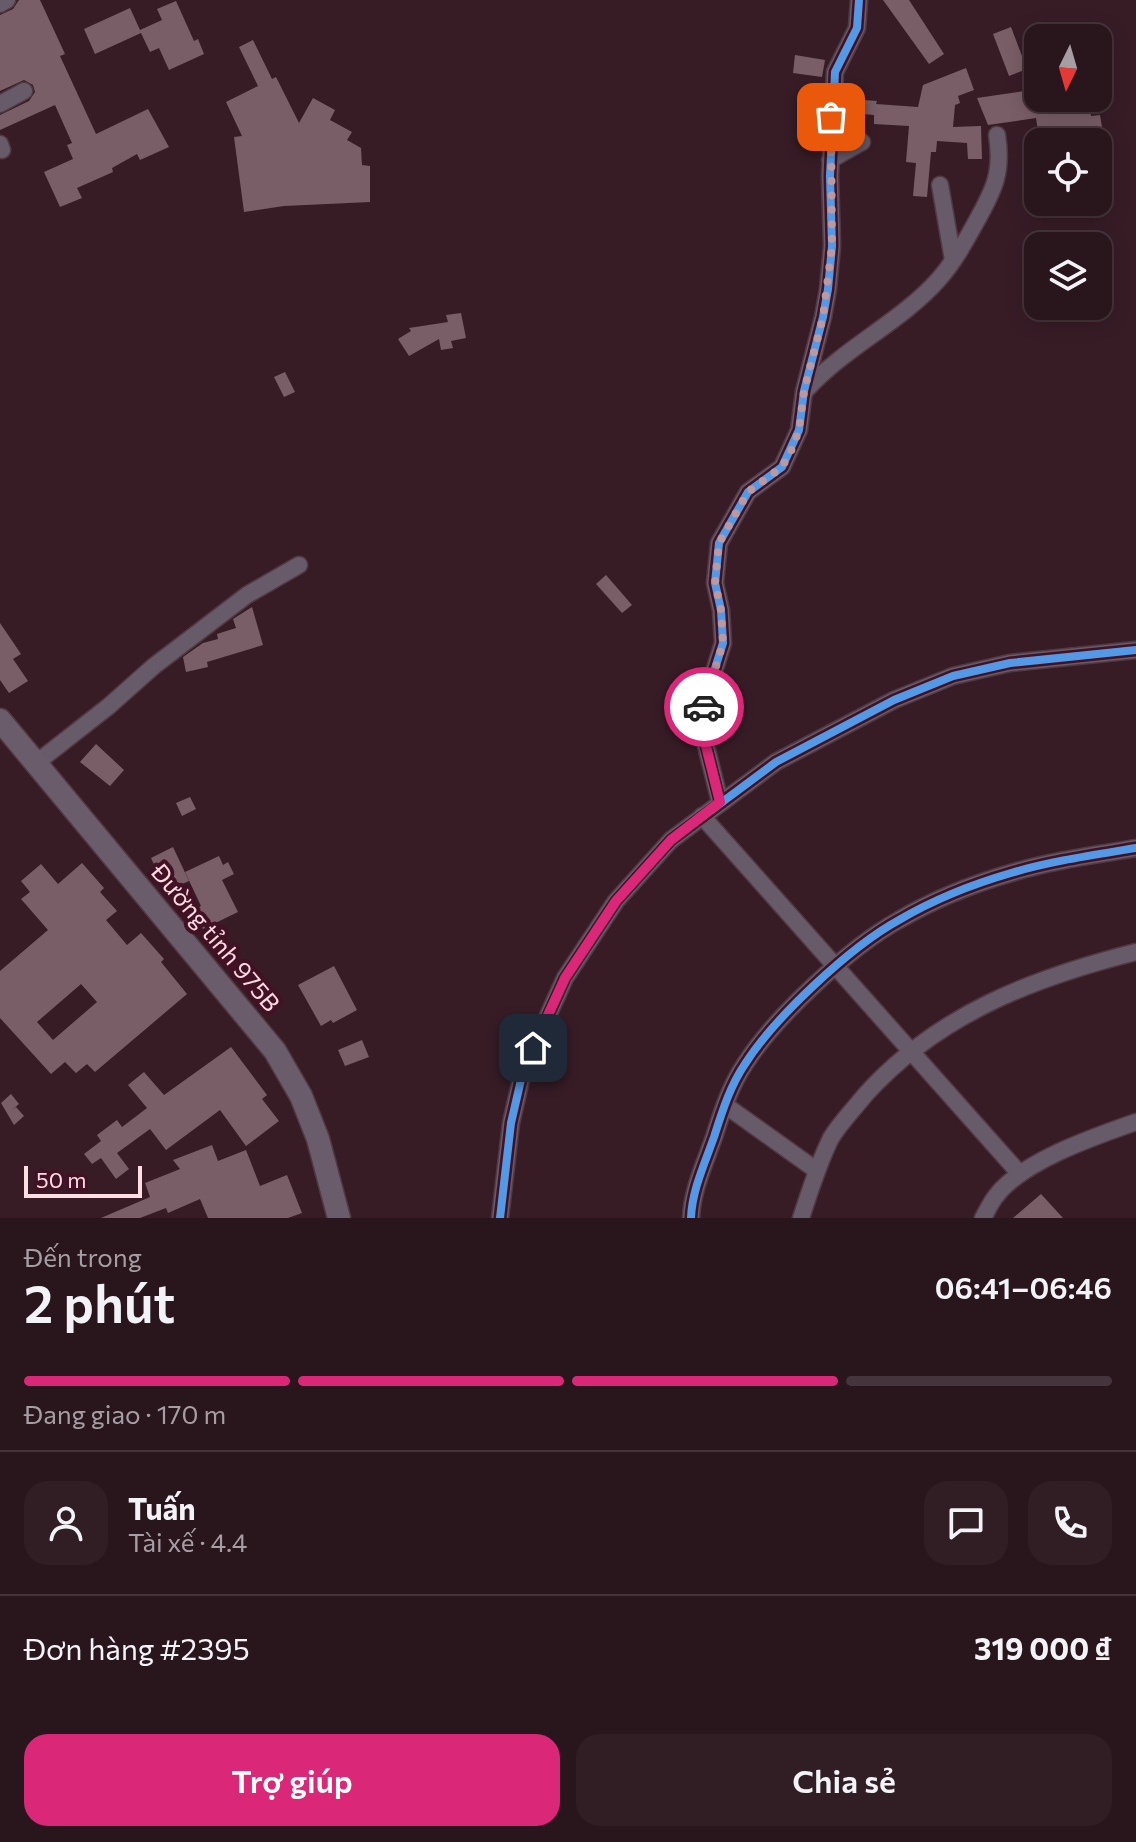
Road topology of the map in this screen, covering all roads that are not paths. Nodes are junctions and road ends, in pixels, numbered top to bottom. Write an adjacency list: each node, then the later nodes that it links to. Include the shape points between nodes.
1 (7, 0): 3 (street)
2 (859, 0): 8 (street, via 857,28 835,72)
3 (0, 4)
4 (24, 91): 5 (street)
5 (0, 104)
6 (997, 135): 10 (street, via 1001,164 995,184)
7 (862, 142): 8 (street)
8 (830, 160): 11 (street, via 828,289)
9 (940, 185): 10 (street)
10 (953, 260): 11 (street, via 923,295)
11 (804, 391): 16 (street, via 791,451 782,467 748,492 719,543 715,583 723,643 702,718)
12 (299, 565): 15 (street, via 247,595)
13 (1136, 650): 16 (street, via 1010,663 953,676 839,727)
14 (0, 720): 15 (main road, Đường tỉnh 975B)
15 (35, 764): 26 (main road, Đường tỉnh 975B, via 275,1051 318,1139)
16 (720, 802): 17 (street)
17 (702, 816): 20 (street); 27 (street, via 671,840 616,901 565,978 523,1071)
18 (1136, 848): 20 (street, via 1011,873 958,893 898,920)
19 (1136, 952): 21 (street, via 1030,983 974,1008)
20 (837, 965): 21 (street); 22 (street, via 773,1027 744,1065)
21 (912, 1051): 24 (street, via 852,1110); 25 (street)
22 (725, 1105): 24 (street); 28 (street)
23 (1136, 1122): 25 (street, via 1083,1140)
24 (816, 1170): 29 (street)
25 (1020, 1174): 30 (street, via 997,1194)
26 (339, 1218)
27 (500, 1218)
28 (691, 1218)
29 (801, 1218)
30 (983, 1218)

